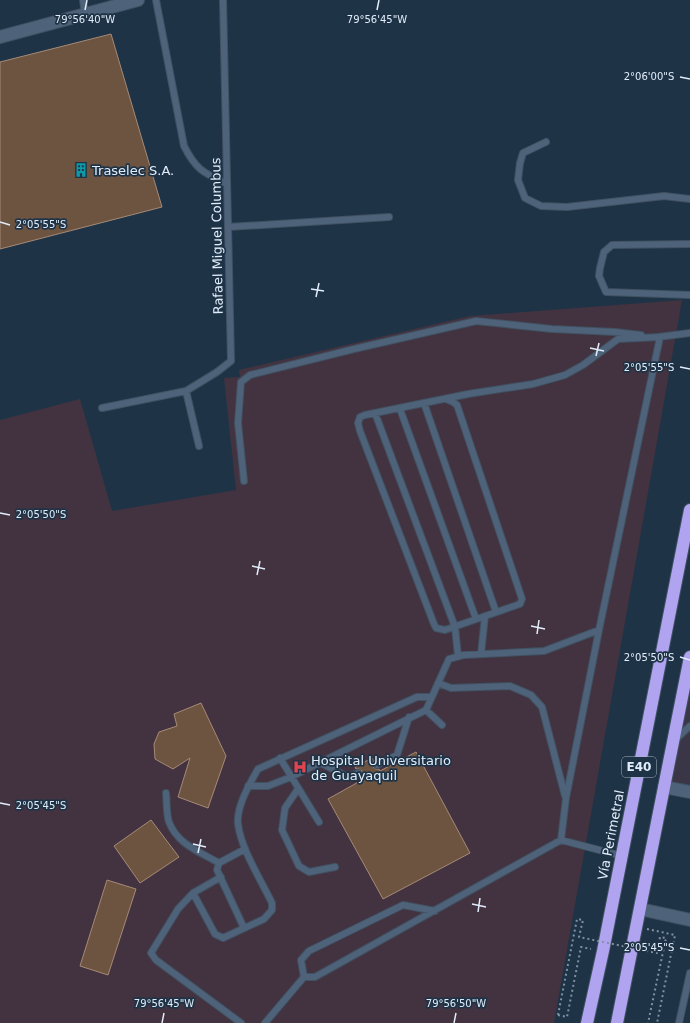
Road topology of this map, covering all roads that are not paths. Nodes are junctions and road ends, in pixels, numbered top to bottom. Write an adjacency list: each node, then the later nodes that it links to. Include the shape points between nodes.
1 (83, 0): 5 (lane)
2 (138, 0): 5 (street)
3 (156, 0): 8 (lane, via 184,146 191,160 202,172)
4 (223, 0): 8 (lane, Rafael Miguel Columbus)
5 (85, 14): 6 (street)
6 (0, 37)
7 (546, 142): 9 (lane, via 523,153 518,180 525,198 541,206 567,207 664,196)
8 (227, 184): 11 (lane, Rafael Miguel Columbus)
9 (690, 199)
10 (389, 217): 11 (lane)
11 (228, 227): 16 (lane, Rafael Miguel Columbus, via 231,361)
12 (690, 244): 13 (lane, via 612,245 604,252 599,276 606,292)
13 (690, 295)
14 (690, 333): 15 (lane)
15 (660, 337): 17 (lane, via 618,339 565,375 533,384); 23 (lane, via 476,321 250,375 241,382 238,423); 29 (lane)
16 (186, 391): 19 (lane); 22 (lane)
17 (446, 399): 18 (lane); 25 (lane, via 457,406 522,599 520,604)
18 (424, 404): 20 (lane); 25 (lane)
19 (102, 408)
20 (400, 409): 21 (lane); 27 (lane)
21 (376, 413): 28 (lane); 28 (lane, via 360,418 360,431 434,624 441,630)
22 (199, 446)
23 (244, 482)
24 (690, 510): 54 (highway, Vía Perimetral / E40)
25 (496, 612): 26 (lane)
26 (485, 616): 27 (lane); 30 (lane)
27 (476, 619): 28 (lane)
28 (455, 627): 31 (lane)
29 (599, 630): 30 (lane, via 544,651); 50 (lane)
30 (481, 654): 31 (lane)
31 (458, 656): 33 (lane, via 449,659)
32 (690, 657): 39 (highway, E40)
33 (438, 683): 34 (lane); 50 (lane, via 451,688 510,686 531,695 542,707)
34 (432, 697): 35 (lane); 40 (lane, via 417,697)
35 (426, 710): 36 (lane); 37 (lane)
36 (409, 717): 41 (lane); 42 (lane, via 397,755)
37 (442, 725)
38 (690, 726): 39 (lane)
39 (672, 743): 46 (highway, E40)
40 (280, 758): 44 (lane); 45 (lane, via 258,769)
41 (319, 762): 43 (lane, via 348,777); 44 (lane)
42 (377, 765)
43 (358, 773)
44 (291, 776): 45 (lane, via 268,786); 47 (lane)
45 (248, 786): 53 (lane, via 238,823)
46 (664, 787): 48 (street); 59 (highway, E40)
47 (298, 789): 51 (lane); 56 (lane, via 285,808 282,830 299,866 310,872)
48 (690, 792)
49 (166, 793): 55 (lane, via 169,821 178,837 189,847)
50 (566, 798): 52 (lane)
51 (319, 822)
52 (561, 840): 54 (lane); 60 (lane)
53 (245, 849): 55 (lane); 62 (lane, via 272,903 272,910 264,919)
54 (622, 856): 68 (highway, Vía Perimetral / E40)
55 (219, 863): 57 (lane, via 217,870)
56 (335, 868)
57 (221, 878): 58 (lane); 62 (lane)
58 (193, 893): 62 (lane, via 215,934 223,938); 66 (lane, via 178,909 152,953 156,960)
59 (640, 910): 61 (street); 69 (highway, E40)
60 (435, 911): 64 (lane, via 315,977); 64 (lane, via 403,905 309,951 301,960)
61 (690, 920)
62 (244, 928)
63 (690, 973): 65 (lane)
64 (304, 976): 67 (lane)
65 (689, 980): 70 (lane)
66 (241, 1023)
67 (265, 1023)
68 (587, 1023)
69 (617, 1023)
70 (679, 1023)

